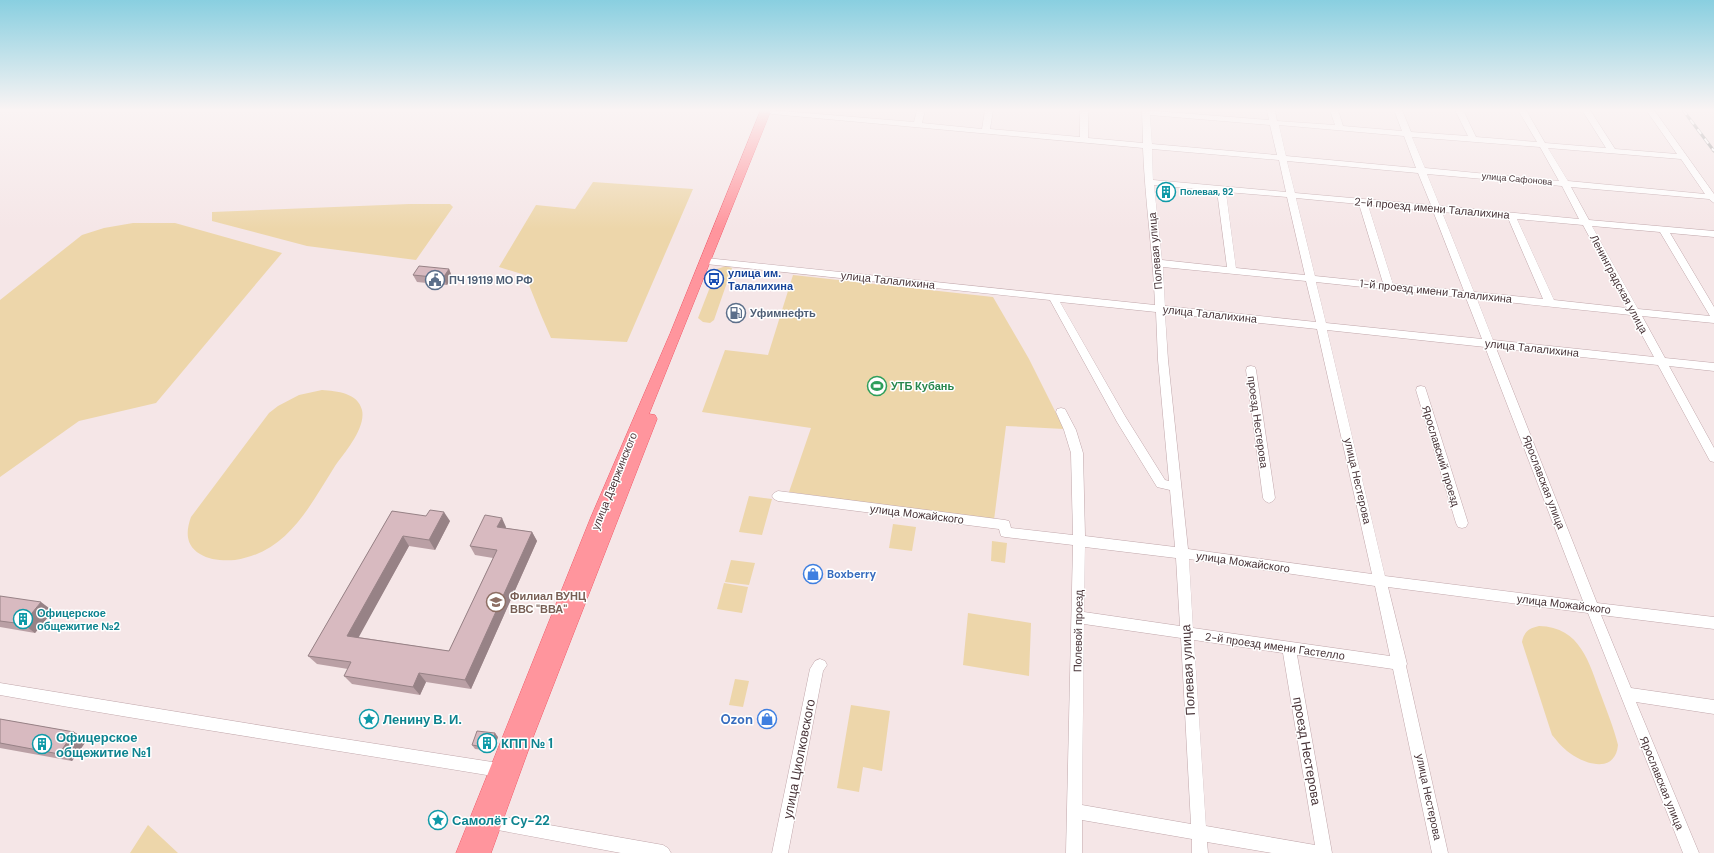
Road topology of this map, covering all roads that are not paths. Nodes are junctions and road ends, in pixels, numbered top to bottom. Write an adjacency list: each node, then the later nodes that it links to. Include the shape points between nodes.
1 (754, 150): 24 (main road, улица Дзержинского)
2 (1148, 150): 13 (street, Полевая улица)
3 (1191, 150): 11 (street, улица Сафонова)
4 (1280, 150): 11 (street, улица Нестерова)
5 (1413, 150): 12 (street, Ярославская улица)
6 (1544, 150): 14 (street, Ленинградская улица)
7 (1598, 150): 9 (street)
8 (1679, 150): 10 (street)
9 (1612, 151): 10 (street)
10 (1684, 157): 17 (street)
11 (1282, 158): 12 (street, улица Сафонова); 16 (street, улица Нестерова)
12 (1422, 171): 14 (street, улица Сафонова); 19 (street, Ярославская улица)
13 (1149, 182): 15 (street, 2-й проезд имени Талалихина); 25 (street, Полевая улица)
14 (1564, 184): 17 (street, улица Сафонова); 21 (street, Ленинградская улица)
15 (1221, 189): 16 (street, 2-й проезд имени Талалихина); 26 (street)
16 (1292, 195): 18 (street, 2-й проезд имени Талалихина); 27 (street, улица Нестерова)
17 (1713, 198)
18 (1363, 202): 19 (street, 2-й проезд имени Талалихина); 28 (street)
19 (1436, 208): 20 (street, 2-й проезд имени Талалихина); 29 (street, Ярославская улица)
20 (1512, 215): 21 (street, 2-й проезд имени Талалихина); 31 (street)
21 (1586, 222): 22 (street, 2-й проезд имени Талалихина); 33 (street, Ленинградская улица)
22 (1663, 229): 23 (street, 2-й проезд имени Талалихина); 34 (street)
23 (1714, 234)
24 (709, 261): 30 (street, улица Талалихина); 61 (main road, улица Дзержинского)
25 (1158, 263): 26 (street, 1-й проезд имени Талалихина); 32 (street, Полевая улица)
26 (1232, 270): 27 (street, 1-й проезд имени Талалихина)
27 (1311, 279): 28 (street, 1-й проезд имени Талалихина); 36 (street, улица Нестерова)
28 (1389, 287): 29 (street, 1-й проезд имени Талалихина)
29 (1469, 295): 31 (street, 1-й проезд имени Талалихина); 37 (street, Ярославская улица)
30 (1053, 298): 32 (street, улица Талалихина); 44 (street, via 1161,484)
31 (1550, 303): 33 (street, 1-й проезд имени Талалихина)
32 (1159, 309): 36 (street, улица Талалихина); 44 (street, Полевая улица)
33 (1634, 312): 35 (street, 1-й проезд имени Талалихина); 38 (street, Ленинградская улица)
34 (1714, 315)
35 (1714, 320)
36 (1323, 326): 37 (street, улица Талалихина); 50 (street, улица Нестерова)
37 (1488, 343): 38 (street, улица Талалихина); 51 (street, Ярославская улица)
38 (1661, 362): 39 (street, улица Талалихина); 43 (street, Ленинградская улица)
39 (1714, 367)
40 (1251, 370): 46 (street, проезд Нестерова)
41 (1420, 390): 47 (street, Ярославский проезд)
42 (1060, 412): 48 (street, Полевой проезд, via 1070,430 1077,453)
43 (1714, 458)
44 (1176, 487): 49 (street, Полевая улица)
45 (778, 496): 48 (street, улица Можайского, via 1005,525 1005,532)
46 (1268, 498)
47 (1462, 523)
48 (1079, 541): 49 (street, улица Можайского); 52 (street, Полевой проезд)
49 (1182, 553): 50 (street, улица Можайского); 54 (street, Полевая улица)
50 (1380, 581): 51 (street, улица Можайского); 56 (street, улица Нестерова)
51 (1592, 608): 53 (street, улица Можайского); 59 (street, Ярославская улица)
52 (1078, 617): 54 (street, 2-й проезд имени Гастелло); 62 (street, Полевой проезд)
53 (1714, 623)
54 (1186, 633): 55 (street, 2-й проезд имени Гастелло); 64 (street, Полевая улица)
55 (1290, 648): 56 (street, 2-й проезд имени Гастелло); 72 (street, проезд Нестерова)
56 (1400, 664): 73 (street, улица Нестерова)
57 (820, 665): 68 (street, улица Циолковского)
58 (0, 690): 61 (street)
59 (1626, 694): 60 (street); 74 (street, Ярославская улица)
60 (1714, 707)
61 (506, 771): 63 (main road, улица Дзержинского)
62 (1075, 811): 64 (street); 69 (street, Полевой проезд)
63 (486, 820): 65 (main road, улица Дзержинского); 66 (main road, улица Дзержинского); 67 (street)
64 (1198, 832): 70 (street, Полевая улица); 71 (street)
65 (466, 853)
66 (481, 853)
67 (663, 853)
68 (780, 853)
69 (1074, 853)
70 (1200, 853)
71 (1315, 853)
72 (1324, 853)
73 (1440, 853)
74 (1691, 853)

